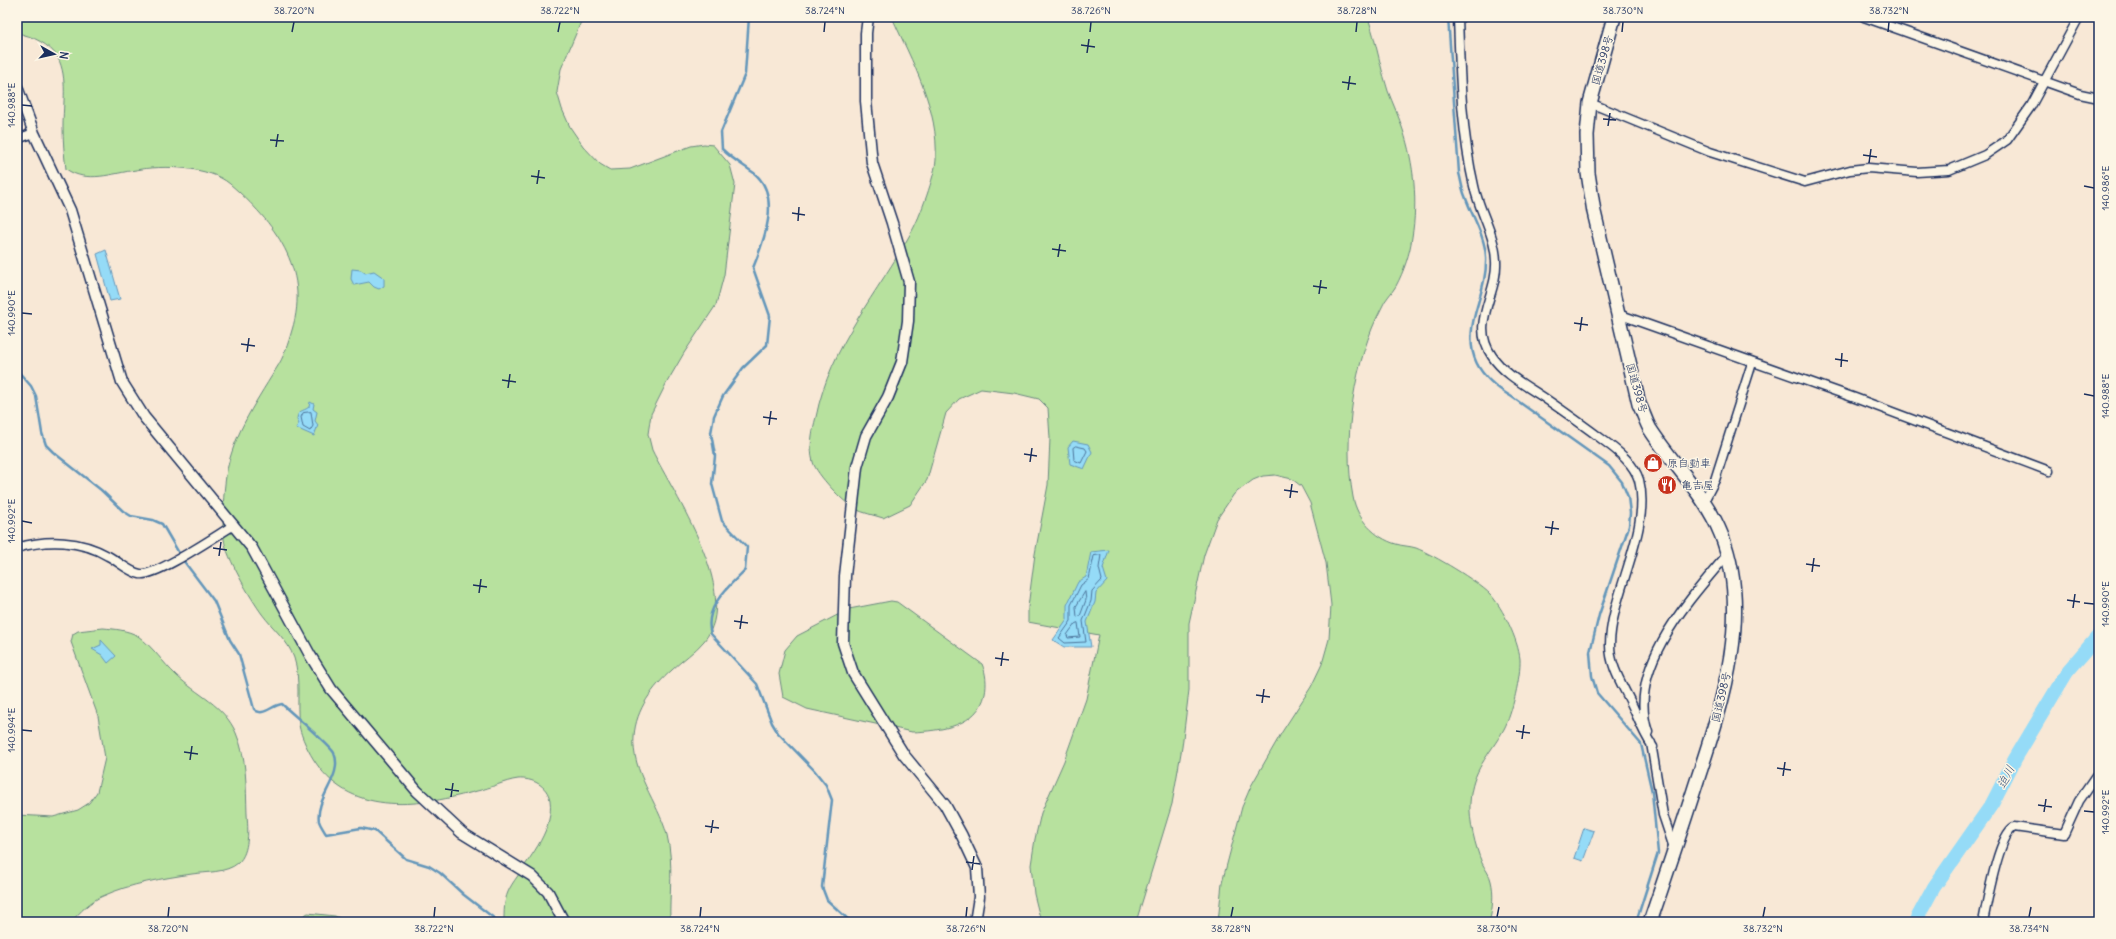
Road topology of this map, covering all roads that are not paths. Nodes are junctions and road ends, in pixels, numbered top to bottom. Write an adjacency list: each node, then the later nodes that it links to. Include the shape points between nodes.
1 (868, 17): 23 (street, via 866,101 872,163 909,282 908,321 902,362 888,397 866,436 857,467 845,576 843,643 853,673 904,755 945,805 962,836 977,868 979,897)
2 (1458, 17): 19 (street, via 1461,93 1468,154 1474,188 1490,232 1496,261 1482,334 1501,367 1613,448 1629,463 1638,478 1641,502 1637,532 1625,582 1615,610 1610,647 1616,672 1641,728)
3 (1614, 17): 9 (highway, 国道398号)
4 (1864, 17): 6 (street)
5 (2079, 17): 6 (street)
6 (2044, 81): 8 (street); 9 (street, via 2031,106 2007,140 1985,155 1960,166 1935,172 1868,168 1805,182 1710,152)
7 (17, 87): 10 (street)
8 (2099, 98)
9 (1590, 103): 12 (highway, 国道398号, via 1587,135 1588,173 1594,212)
10 (34, 133): 11 (street); 16 (street, via 70,210 122,382 164,443)
11 (17, 139)
12 (1618, 314): 13 (street); 15 (highway, 国道398号, via 1640,404 1649,428)
13 (1752, 363): 14 (street, via 1855,398); 15 (street, via 1715,480)
14 (2049, 471)
15 (1704, 501): 18 (highway, 国道398号, via 1721,535)
16 (234, 525): 17 (street, via 169,564 140,574 86,546 60,542); 22 (street, via 252,548 331,689 417,791 462,833 532,876 548,892)
17 (17, 548)
18 (1727, 555): 19 (street, via 1684,606 1662,640 1650,671 1643,702 1645,723); 21 (highway, 国道398号, via 1736,609 1728,670 1718,718)
19 (1653, 747): 21 (street, via 1663,815)
20 (2099, 772): 25 (street, via 2079,801 2064,834 2014,827 2006,833 1996,861)
21 (1675, 849): 24 (highway, 国道398号)
22 (564, 922)
23 (975, 922)
24 (1650, 922)
25 (1983, 922)

